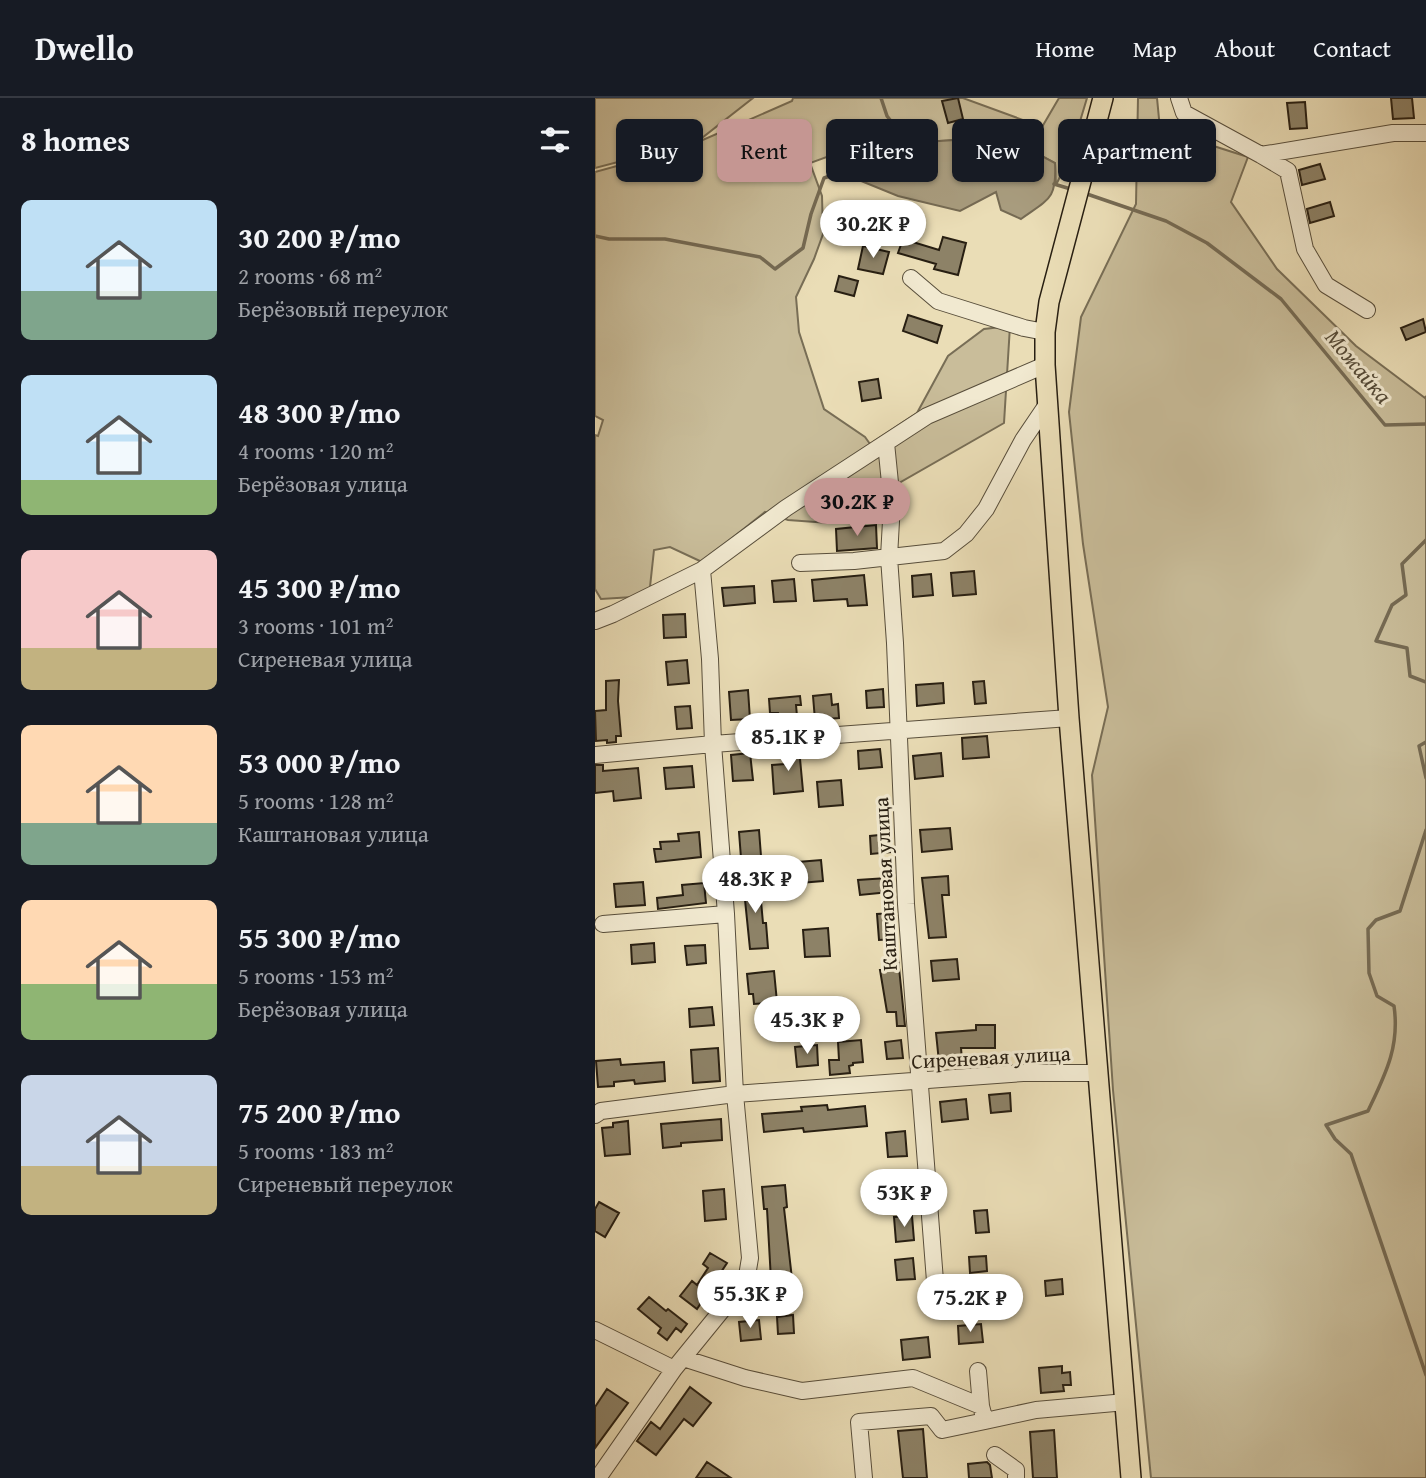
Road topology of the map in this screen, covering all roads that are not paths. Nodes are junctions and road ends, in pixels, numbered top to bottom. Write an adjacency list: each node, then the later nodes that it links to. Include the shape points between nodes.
1 (1103, 98): 7 (main road)
2 (1179, 98): 4 (street, via 1184,113)
3 (1426, 133): 4 (street, via 1393,133)
4 (1261, 155): 6 (street, via 1288,171 1305,249 1326,285)
5 (911, 278): 7 (street, via 938,301)
6 (1367, 310)
7 (1045, 332): 8 (main road)
8 (1045, 365): 9 (main road); 10 (street, via 927,416)
9 (1046, 406): 11 (street, via 986,509 966,534 944,551); 15 (main road)
10 (886, 443): 11 (street, Каштановая улица, via 892,503); 13 (street)
11 (889, 557): 12 (street); 16 (street, Каштановая улица)
12 (800, 563)
13 (702, 570): 14 (street); 17 (street)
14 (595, 621)
15 (1069, 718): 16 (street); 21 (main road)
16 (898, 730): 17 (street); 22 (street, Каштановая улица)
17 (713, 744): 18 (street); 19 (street)
18 (595, 755)
19 (726, 914): 20 (street); 23 (street)
20 (603, 924)
21 (1098, 1073): 22 (street, Сиреневая улица, via 1023,1073); 31 (main road)
22 (919, 1082): 23 (street, Сиреневая улица); 25 (street, Каштановая улица)
23 (735, 1094): 24 (street, Сиреневая улица); 26 (street, via 750,1258)
24 (595, 1115)
25 (935, 1281)
26 (745, 1288): 27 (street, via 758,1295); 29 (street)
27 (794, 1292)
28 (595, 1330): 29 (street)
29 (678, 1363): 32 (street, via 802,1391 913,1378); 34 (street)
30 (978, 1371): 32 (street)
31 (1126, 1402): 32 (street); 37 (main road)
32 (983, 1414): 35 (street, via 942,1430 931,1416 859,1422)
33 (995, 1455): 36 (street, via 1016,1470)
34 (598, 1478)
35 (864, 1478)
36 (1016, 1478)
37 (1131, 1478)

